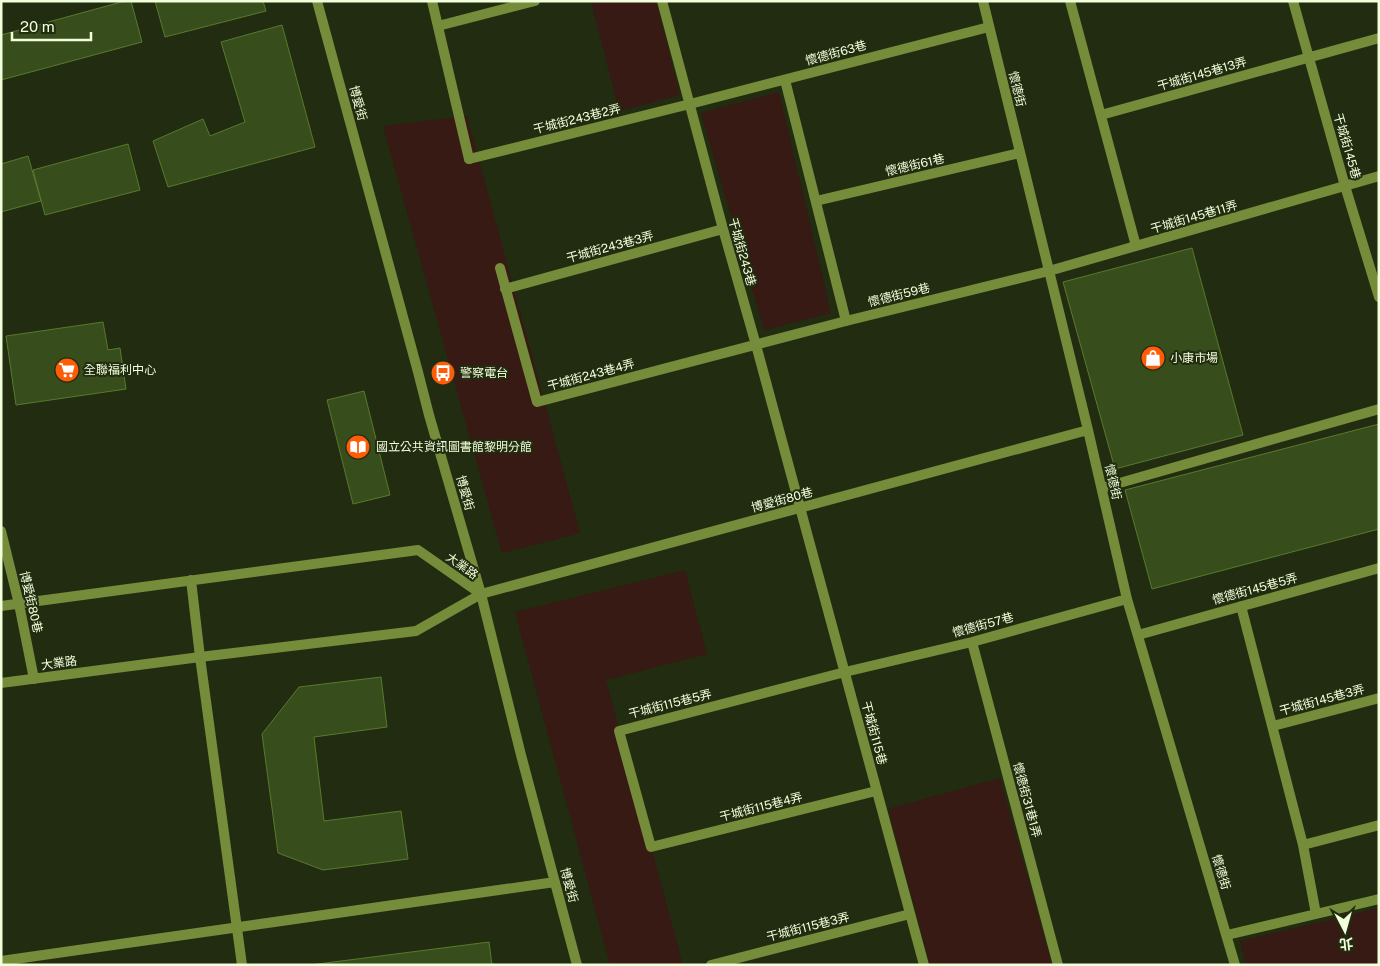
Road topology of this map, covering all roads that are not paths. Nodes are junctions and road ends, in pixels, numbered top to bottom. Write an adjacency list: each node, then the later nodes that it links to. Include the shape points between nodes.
1 (317, 1): 34 (street, 博愛街)
2 (432, 1): 8 (street)
3 (535, 1): 8 (street)
4 (662, 1): 13 (street, 干城街243巷)
5 (983, 1): 9 (street, 懷德街)
6 (1070, 1): 14 (street)
7 (1293, 1): 11 (street, 干城街145巷)
8 (438, 26): 13 (street, 干城街243巷2弄, via 469,159)
9 (989, 27): 12 (street, 懷德街63巷); 15 (street, 懷德街)
10 (1379, 38): 11 (street, 干城街145巷13弄)
11 (1309, 57): 14 (street, 干城街145巷13弄); 17 (street, 干城街145巷)
12 (785, 80): 13 (street, 懷德街63巷); 18 (street)
13 (690, 104): 19 (street, 干城街243巷)
14 (1101, 115): 20 (street)
15 (1020, 153): 18 (street, 懷德街61巷); 22 (street, 懷德街)
16 (1379, 176): 17 (street, 干城街145巷11弄)
17 (1345, 186): 20 (street, 干城街145巷11弄); 24 (street, 干城街145巷)
18 (816, 201): 25 (street)
19 (723, 229): 23 (street, 干城街243巷3弄); 26 (street, 干城街243巷)
20 (1136, 246): 22 (street, 干城街145巷11弄)
21 (500, 268): 23 (street, 干城街243巷4弄)
22 (1049, 270): 25 (street, 懷德街59巷); 28 (street, 懷德街)
23 (505, 289): 26 (street, 干城街243巷4弄, via 538,402)
24 (1379, 297)
25 (846, 321): 26 (street, 懷德街59巷)
26 (756, 345): 30 (street, 干城街243巷)
27 (1379, 409): 29 (street)
28 (1088, 430): 29 (street, 懷德街); 30 (street, 博愛街80巷)
29 (1102, 488): 35 (street, 懷德街)
30 (800, 508): 34 (street, 博愛街80巷); 42 (street, 干城街115巷)
31 (1, 531): 36 (street, 博愛街80巷)
32 (1379, 568): 38 (street, 懷德街145巷5弄)
33 (191, 580): 34 (street, 大業路, via 418,550); 36 (street, 大業路); 41 (street)
34 (481, 594): 41 (street, 大業路, via 416,631); 51 (street, 博愛街)
35 (1127, 599): 39 (street, 懷德街); 40 (street, 懷德街57巷)
36 (19, 604): 37 (street, 大業路); 43 (street, 博愛街80巷)
37 (1, 606)
38 (1241, 606): 39 (street, 懷德街145巷5弄); 46 (street)
39 (1138, 635): 56 (street, 懷德街)
40 (972, 642): 42 (street, 懷德街57巷); 62 (street, 懷德街31巷1弄)
41 (200, 657): 43 (street, 大業路); 55 (street)
42 (844, 672): 47 (street, 干城街115巷); 50 (street, 干城街115巷5弄, via 619,731)
43 (34, 679): 44 (street, 大業路)
44 (1, 683)
45 (1379, 698): 46 (street, 干城街145巷3弄)
46 (1272, 726): 49 (street)
47 (876, 791): 50 (street, 干城街115巷4弄); 53 (street, 干城街115巷)
48 (1379, 825): 49 (street)
49 (1303, 845): 54 (street)
50 (651, 847)
51 (555, 882): 55 (street); 59 (street, 博愛街)
52 (1379, 899): 54 (street)
53 (910, 914): 60 (street, 干城街115巷3弄); 61 (street, 干城街115巷)
54 (1316, 914): 56 (street)
55 (237, 927): 57 (street); 58 (street)
56 (1227, 934): 63 (street, 懷德街)
57 (1, 961)
58 (242, 965)
59 (577, 965)
60 (711, 965)
61 (924, 965)
62 (1058, 965)
63 (1235, 965)

